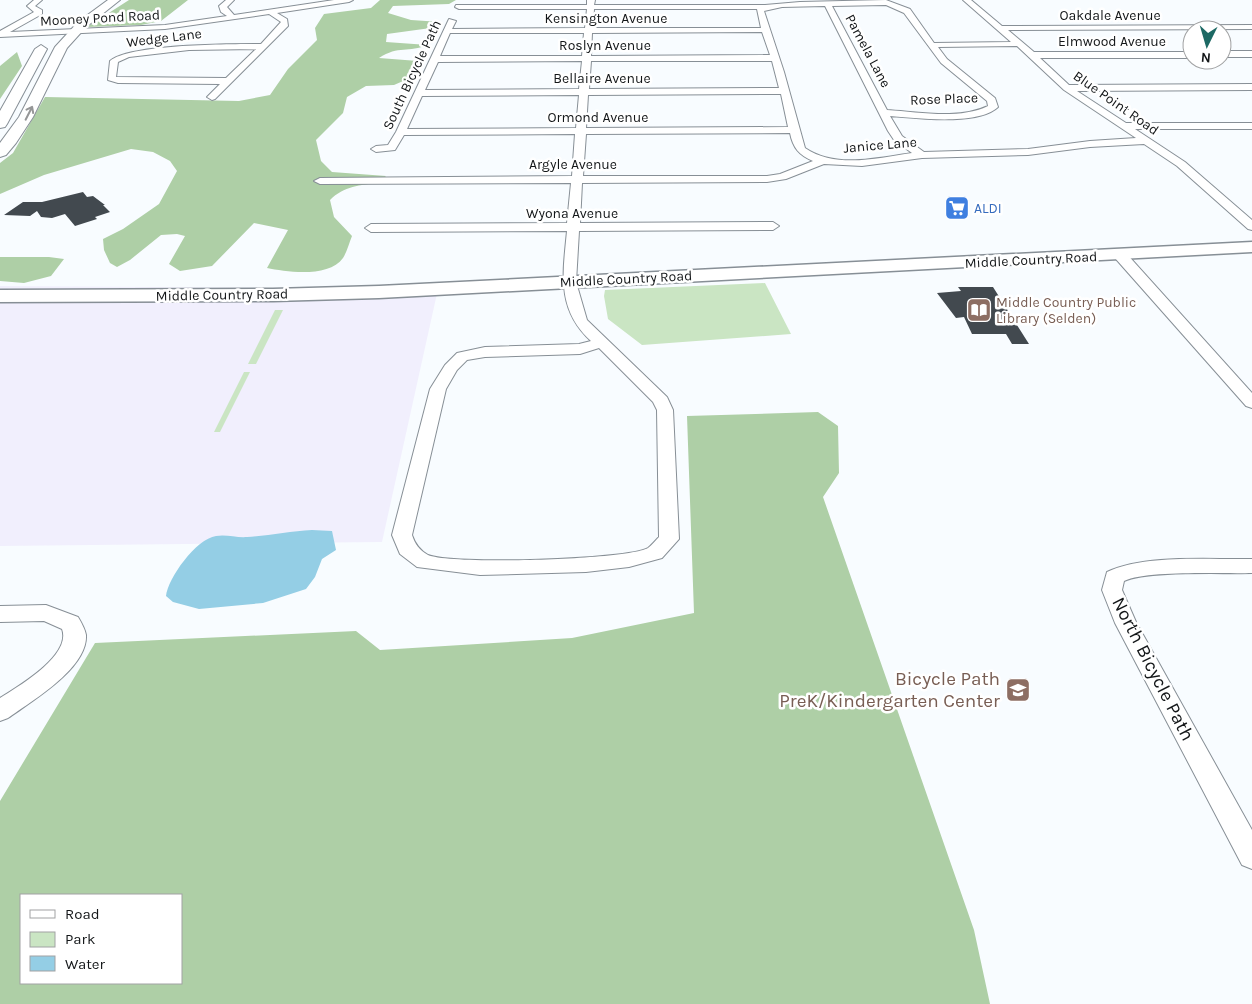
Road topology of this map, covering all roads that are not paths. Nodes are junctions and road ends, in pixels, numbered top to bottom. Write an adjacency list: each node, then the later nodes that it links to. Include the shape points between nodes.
1 (38, 0): 22 (street, via 31,6 39,12)
2 (100, 0): 21 (highway)
3 (115, 0): 20 (highway)
4 (230, 0): 14 (street, via 223,6)
5 (349, 0): 13 (street, Mooney Pond Road)
6 (967, 0): 16 (street, Blue Point Road)
7 (883, 1): 11 (street); 25 (street, Rose Place, via 907,11)
8 (784, 2): 11 (street); 12 (street)
9 (591, 3): 10 (street); 12 (street); 17 (street)
10 (460, 4): 19 (street, South Bicycle Path)
11 (828, 4): 40 (street, Pamela Lane)
12 (763, 7): 18 (street, Janice Lane, via 759,12)
13 (271, 12): 14 (street, Mooney Pond Road); 24 (street, via 285,24)
14 (234, 18): 20 (street, Mooney Pond Road, via 142,29)
15 (1252, 27): 16 (street, Oakdale Avenue)
16 (999, 28): 23 (street, Blue Point Road)
17 (588, 30): 18 (street, Kensington Avenue); 19 (street, Kensington Avenue); 30 (street)
18 (765, 30): 31 (street, Janice Lane)
19 (448, 31): 32 (street, South Bicycle Path)
20 (74, 32): 21 (street, Mooney Pond Road); 49 (highway, one-way to 20, via 25,122 56,55)
21 (55, 33): 22 (street, Mooney Pond Road); 41 (highway, via 36,56)
22 (0, 35)
23 (1019, 44): 25 (street); 29 (street, Blue Point Road)
24 (262, 46): 33 (street); 33 (street, Wedge Lane, via 120,52 111,70 113,79)
25 (932, 46): 40 (street, Rose Place, via 944,61 992,100 993,107 968,115)
26 (1182, 54): 29 (street, Elmwood Avenue)
27 (1232, 54): 28 (street)
28 (1252, 54)
29 (1032, 55): 35 (street, Blue Point Road)
30 (586, 58): 31 (street, Roslyn Avenue); 32 (street, Roslyn Avenue); 36 (street)
31 (774, 58): 37 (street, Janice Lane)
32 (436, 59): 38 (street, South Bicycle Path)
33 (228, 80): 39 (street)
34 (1252, 87): 35 (street)
35 (1067, 88): 42 (street, Blue Point Road)
36 (582, 91): 37 (street, Bellaire Avenue); 38 (street, Bellaire Avenue); 45 (street)
37 (784, 91): 44 (street, Janice Lane)
38 (420, 92): 46 (street, South Bicycle Path)
39 (212, 97)
40 (885, 113): 50 (street, Pamela Lane, via 898,138)
41 (0, 124)
42 (1125, 126): 43 (street); 47 (street, Blue Point Road)
43 (1252, 126)
44 (794, 130): 45 (street, Ormond Avenue); 51 (street, Janice Lane, via 801,150)
45 (579, 131): 46 (street, Ormond Avenue); 52 (street)
46 (401, 132): 48 (street, South Bicycle Path, via 391,148)
47 (1146, 141): 50 (street, Janice Lane, via 1083,144 1028,152); 55 (street, Blue Point Road, via 1182,164)
48 (376, 149)
49 (0, 152)
50 (922, 155): 51 (street, Janice Lane, via 862,163)
51 (823, 160): 52 (street, Argyle Avenue, via 782,177 767,179)
52 (576, 179): 53 (street, Argyle Avenue); 57 (street)
53 (320, 181)
54 (773, 226): 57 (street, Wyona Avenue)
55 (1252, 226)
56 (371, 228): 57 (street, Wyona Avenue)
57 (572, 228): 60 (street)
58 (1252, 247): 59 (main road, Middle Country Road)
59 (1120, 255): 60 (main road, Middle Country Road); 63 (street)
60 (569, 282): 61 (main road, Middle Country Road, via 273,295); 62 (street, via 580,320)
61 (0, 296)
62 (602, 342): 62 (street, via 662,400 669,539 655,552 629,560 586,565 480,568 424,562 407,550 402,535 438,389 462,356 485,352 580,349)
63 (1252, 403)
64 (1252, 566): 67 (street, North Bicycle Path, via 1127,571 1114,577 1112,590 1126,623)
65 (0, 614): 66 (street, via 46,613 70,622 75,635 72,647 60,666)
66 (0, 711)
67 (1252, 856)

